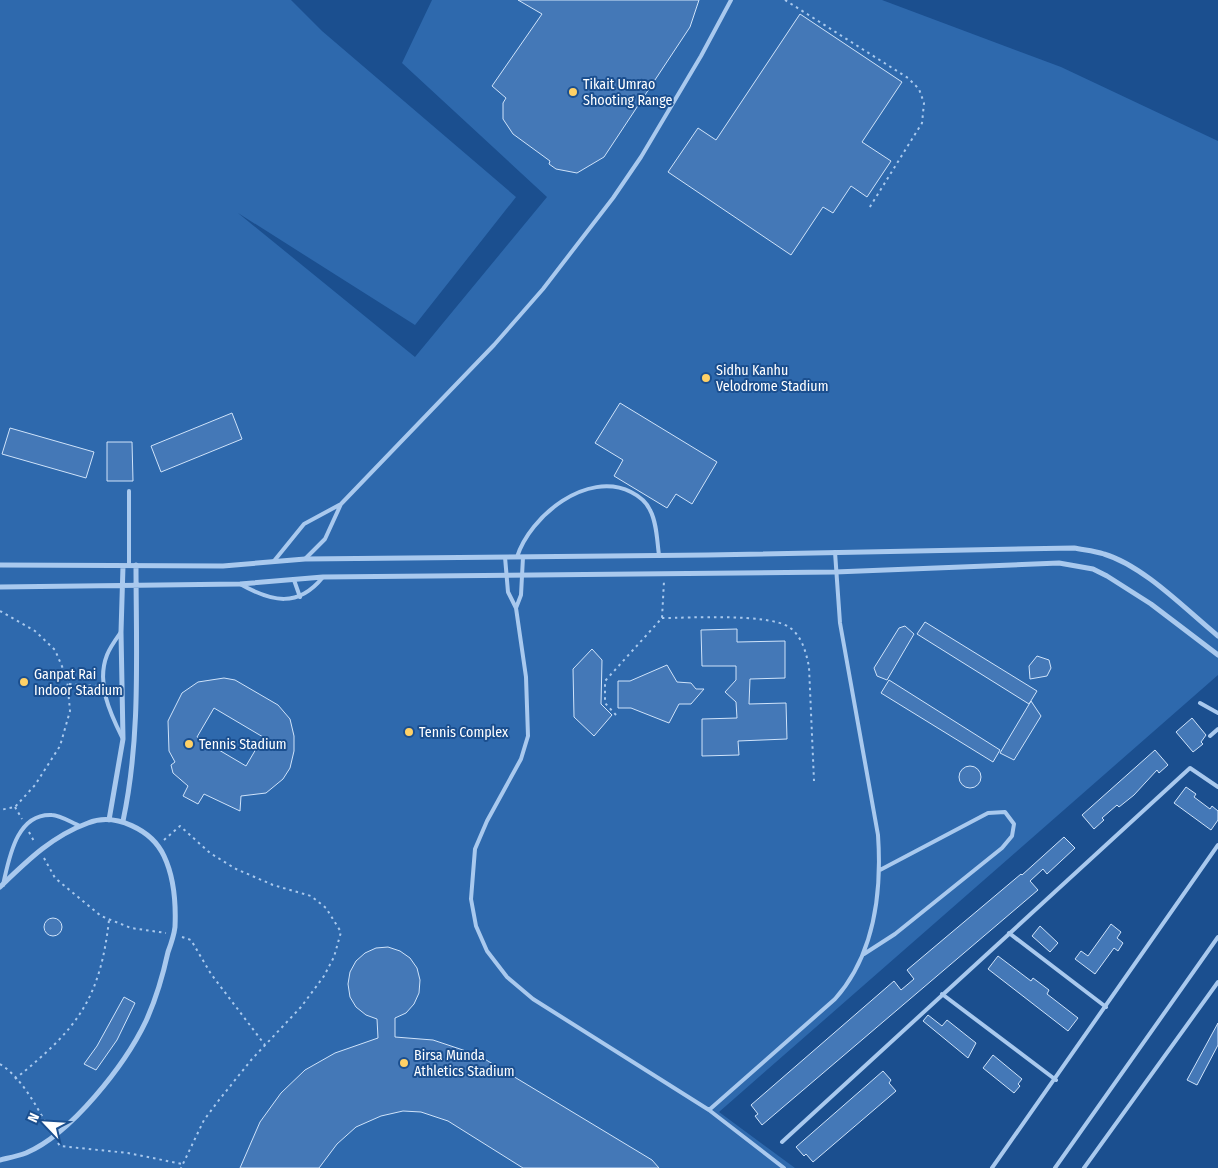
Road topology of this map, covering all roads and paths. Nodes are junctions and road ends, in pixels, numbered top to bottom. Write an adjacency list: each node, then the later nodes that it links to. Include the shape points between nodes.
1 (731, 0): 5 (lane, via 641,157 574,249 494,345)
2 (785, 0): 3 (path, via 908,78 922,96 922,124)
3 (868, 210)
4 (129, 492): 13 (lane)
5 (342, 504): 10 (lane, via 325,539); 11 (lane, via 304,524)
6 (835, 552): 7 (street); 14 (lane); 29 (street, via 1049,547 1105,554 1139,572)
7 (659, 556): 9 (street); 9 (lane, via 651,510 641,497 610,485 591,486 560,502 530,530 522,541)
8 (505, 557): 9 (street); 10 (street); 16 (lane)
9 (520, 557): 17 (lane)
10 (305, 559): 11 (street)
11 (274, 562): 13 (street, via 223,566)
12 (0, 565): 13 (street)
13 (129, 565): 21 (street); 22 (street)
14 (835, 572): 15 (street); 30 (street, via 1059,563 1094,569 1151,604); 50 (lane, via 840,623 878,835)
15 (664, 573): 17 (street); 27 (path)
16 (506, 574): 17 (street); 18 (street); 25 (lane, via 508,592)
17 (522, 574): 25 (lane, via 521,595)
18 (323, 577): 19 (street); 24 (lane, via 315,588)
19 (294, 580): 20 (street); 24 (lane)
20 (240, 584): 22 (street); 24 (lane, via 264,596 287,600)
21 (123, 585): 22 (street); 23 (street); 28 (street)
22 (136, 586): 44 (street, via 135,736 130,790)
23 (0, 587)
24 (300, 597)
25 (516, 608): 64 (lane, via 526,677 528,736 521,758 475,849 471,899 476,926 487,951 507,977 533,999)
26 (0, 611): 31 (path, via 35,631 54,650)
27 (662, 618): 35 (path, via 605,681 605,703); 39 (path, via 770,620 794,631 806,651 809,667)
28 (120, 632): 32 (lane, via 107,655); 38 (street)
29 (1218, 636)
30 (1218, 655)
31 (68, 684): 32 (path); 41 (path, via 70,711 60,746 35,785)
32 (104, 687): 38 (lane, via 110,714)
33 (1200, 703): 34 (lane)
34 (1218, 713)
35 (616, 715)
36 (1218, 729): 37 (lane)
37 (1210, 736)
38 (123, 739): 43 (street)
39 (814, 781)
40 (1218, 787): 53 (lane, via 1190,768)
41 (15, 807): 42 (path); 45 (path)
42 (0, 810)
43 (109, 820): 44 (street); 46 (street, via 96,820)
44 (123, 821): 47 (street)
45 (26, 826): 46 (lane, via 35,818 52,815); 49 (path); 51 (lane, via 12,849)
46 (80, 826): 49 (street, via 61,834)
47 (157, 846): 54 (street, via 164,855 174,886); 60 (path, via 180,826 210,853 236,870 311,896 326,908 341,932 324,976)
48 (1218, 846): 59 (lane)
49 (40, 850): 51 (street); 52 (path, via 55,878 87,906)
50 (880, 870): 56 (lane, via 875,915); 56 (lane, via 988,813 1000,810 1012,818 1012,836 1002,848 895,934)
51 (1, 886)
52 (109, 919): 54 (path, via 131,928); 62 (path, via 98,981 86,1007 52,1047)
53 (1009, 933): 58 (lane); 59 (lane)
54 (173, 935): 60 (path, via 191,940 211,974); 65 (street, via 164,972 146,1020 129,1050 95,1097)
55 (1218, 937): 72 (lane)
56 (863, 955): 64 (lane, via 856,972 835,999)
57 (1218, 982): 73 (lane)
58 (942, 994): 63 (lane); 66 (lane)
59 (1106, 1008): 63 (lane)
60 (265, 1045): 68 (path, via 204,1120)
61 (0, 1064): 62 (path)
62 (15, 1079): 65 (path)
63 (1056, 1080): 71 (lane)
64 (709, 1110): 70 (lane)
65 (53, 1136): 67 (street, via 26,1153); 68 (path, via 60,1146 128,1153)
66 (782, 1142)
67 (0, 1160)
68 (182, 1164): 69 (path)
69 (181, 1168)
70 (784, 1168)
71 (992, 1168)
72 (1056, 1168)
73 (1084, 1168)

